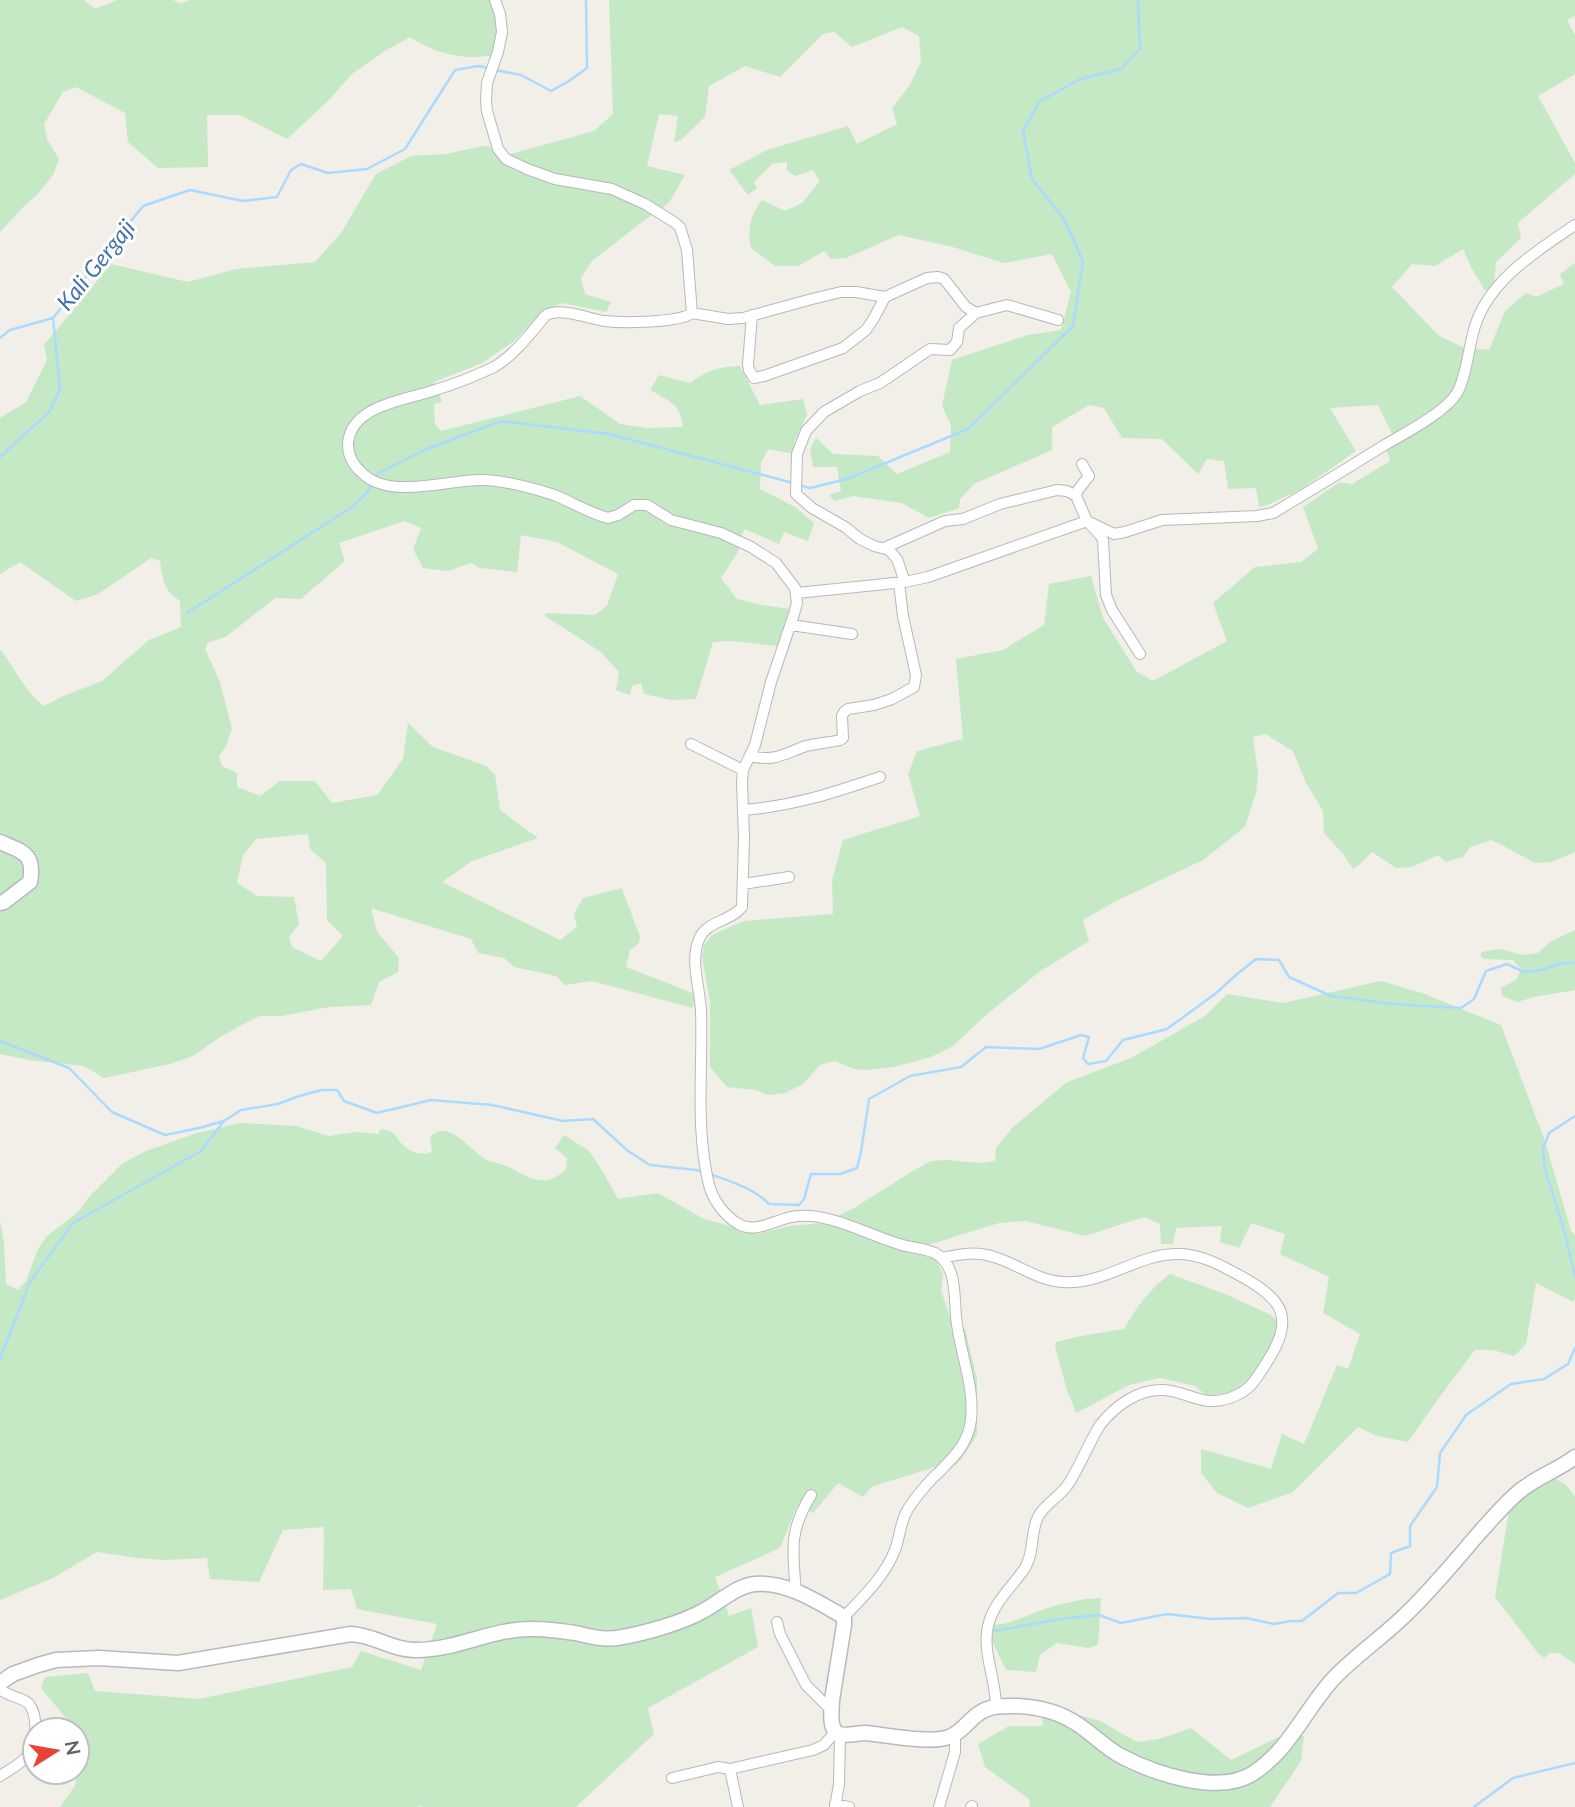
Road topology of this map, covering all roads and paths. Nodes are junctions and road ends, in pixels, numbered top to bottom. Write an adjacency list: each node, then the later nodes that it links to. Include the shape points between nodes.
1 (495, 0): 4 (street, via 502,32 487,83 487,111 498,149 506,159 555,179 628,195 680,228 687,250)
2 (1575, 225): 10 (street, via 1517,266 1490,297 1475,325 1457,393 1423,423 1273,513 1162,520 1118,533)
3 (884, 296): 5 (street, via 938,277); 6 (street, via 841,292); 6 (street, via 866,330 843,348 758,378 752,377 748,364)
4 (692, 313): 6 (street, via 728,319); 13 (street, via 682,318 621,322 551,312 495,367 388,403 360,419 350,434 353,463 371,480 394,488 470,481 509,483 554,495 608,518 634,505 647,505 671,520 721,533 760,552 776,563)
5 (976, 313): 7 (street, via 1007,305); 11 (street, via 959,328 950,350 930,349 880,383 824,412 806,431 797,454 796,494 860,539)
6 (752, 315)
7 (1058, 320)
8 (1082, 464): 9 (street, via 1088,479)
9 (1076, 496): 10 (street); 11 (street, via 1057,490 1000,504 964,519 945,521)
10 (1087, 521): 12 (street); 16 (street, via 1103,540 1108,602)
11 (884, 548): 12 (street, via 897,559)
12 (902, 582): 13 (street); 18 (street, via 914,687 892,699 848,709 842,716 840,740 776,758)
13 (797, 593): 14 (street)
14 (791, 625): 15 (street); 18 (street)
15 (852, 634)
16 (1140, 654)
17 (691, 744): 19 (street)
18 (750, 756): 19 (street)
19 (743, 770): 21 (street)
20 (880, 777): 21 (street, via 795,804)
21 (743, 810): 24 (street)
22 (0, 842): 25 (street, via 28,856 32,872 30,882)
23 (789, 877): 24 (street)
24 (743, 884): 26 (street, via 742,907 704,931 696,954 702,1136 712,1194 728,1216 743,1226 754,1228 798,1216 824,1217)
25 (0, 903)
26 (942, 1258): 30 (street, via 953,1281 969,1382 968,1432 960,1450 905,1513 887,1567); 34 (street, via 983,1254 1047,1279 1072,1282 1102,1277 1162,1255 1191,1255 1252,1282 1278,1305 1283,1319 1272,1354 1251,1385 1239,1394 1209,1402 1153,1390 1125,1402 1100,1425 1068,1485 1041,1512 1029,1560 990,1618 987,1645)
27 (1575, 1458): 34 (street, via 1521,1490 1402,1619 1334,1678 1272,1760 1240,1780 1203,1782 1147,1768 1120,1756 1059,1715 1022,1706)
28 (811, 1495): 29 (street, via 793,1539)
29 (796, 1593): 30 (street); 32 (street, via 776,1585 747,1586 697,1614 617,1638 523,1629 420,1650 399,1649 351,1634 178,1663 57,1660)
30 (844, 1617): 35 (street)
31 (777, 1622): 35 (street, via 806,1685)
32 (0, 1683)
33 (0, 1689): 39 (street, via 25,1700 34,1723 26,1758)
34 (996, 1706): 37 (street, via 979,1713)
35 (832, 1711): 36 (street, via 832,1725)
36 (838, 1733): 37 (street, via 936,1739); 38 (street, via 813,1750); 41 (street)
37 (955, 1734): 44 (street, via 955,1752)
38 (730, 1769): 40 (street, via 718,1767); 42 (street)
39 (0, 1776)
40 (672, 1778)
41 (835, 1805): 43 (street)
42 (738, 1807)
43 (849, 1807)
44 (939, 1807)

